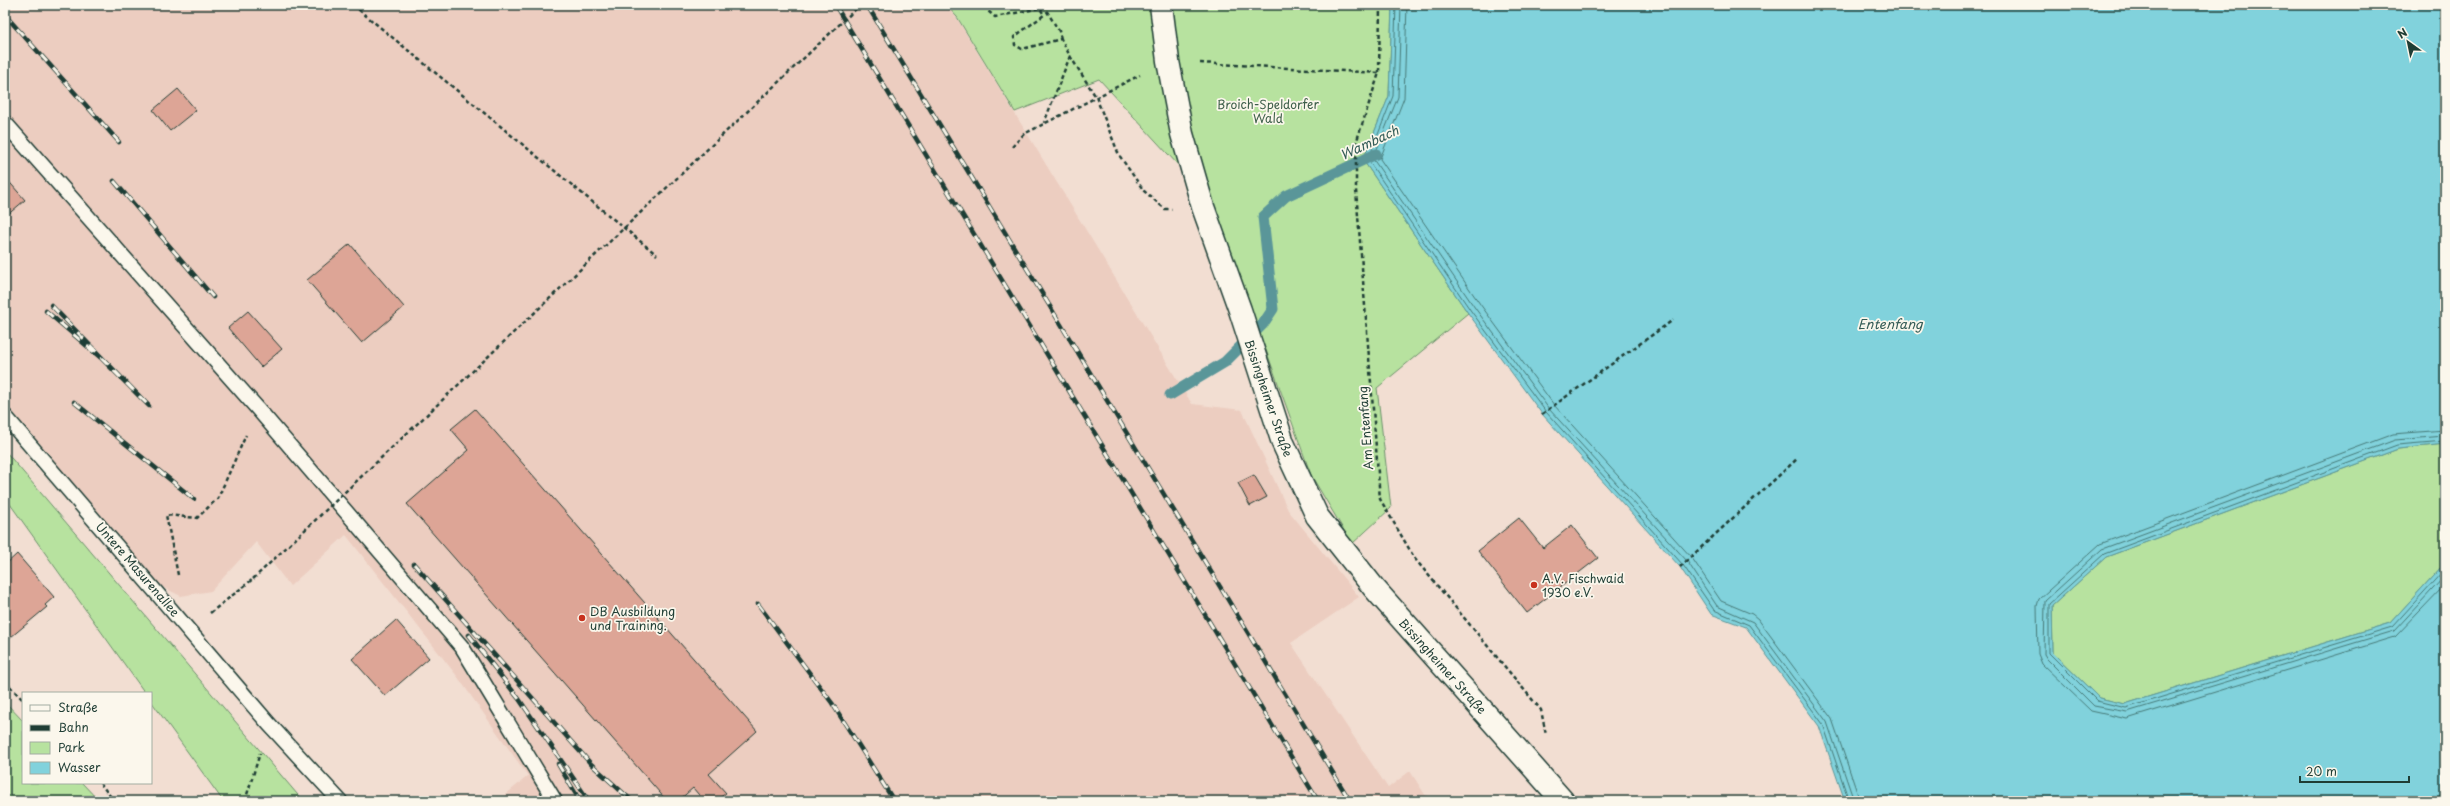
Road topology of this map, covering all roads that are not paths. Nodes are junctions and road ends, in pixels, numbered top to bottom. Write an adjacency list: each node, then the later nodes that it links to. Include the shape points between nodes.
1 (1161, 5): 6 (street, Bissingheimer Straße, via 1168,61 1182,134 1203,207 1283,443 1317,516 1374,588)
2 (5, 123): 5 (lane, via 258,409 462,647)
3 (5, 416): 4 (lane, Untere Masurenallee, via 269,724)
4 (340, 801)
5 (555, 801)
6 (1563, 801)

